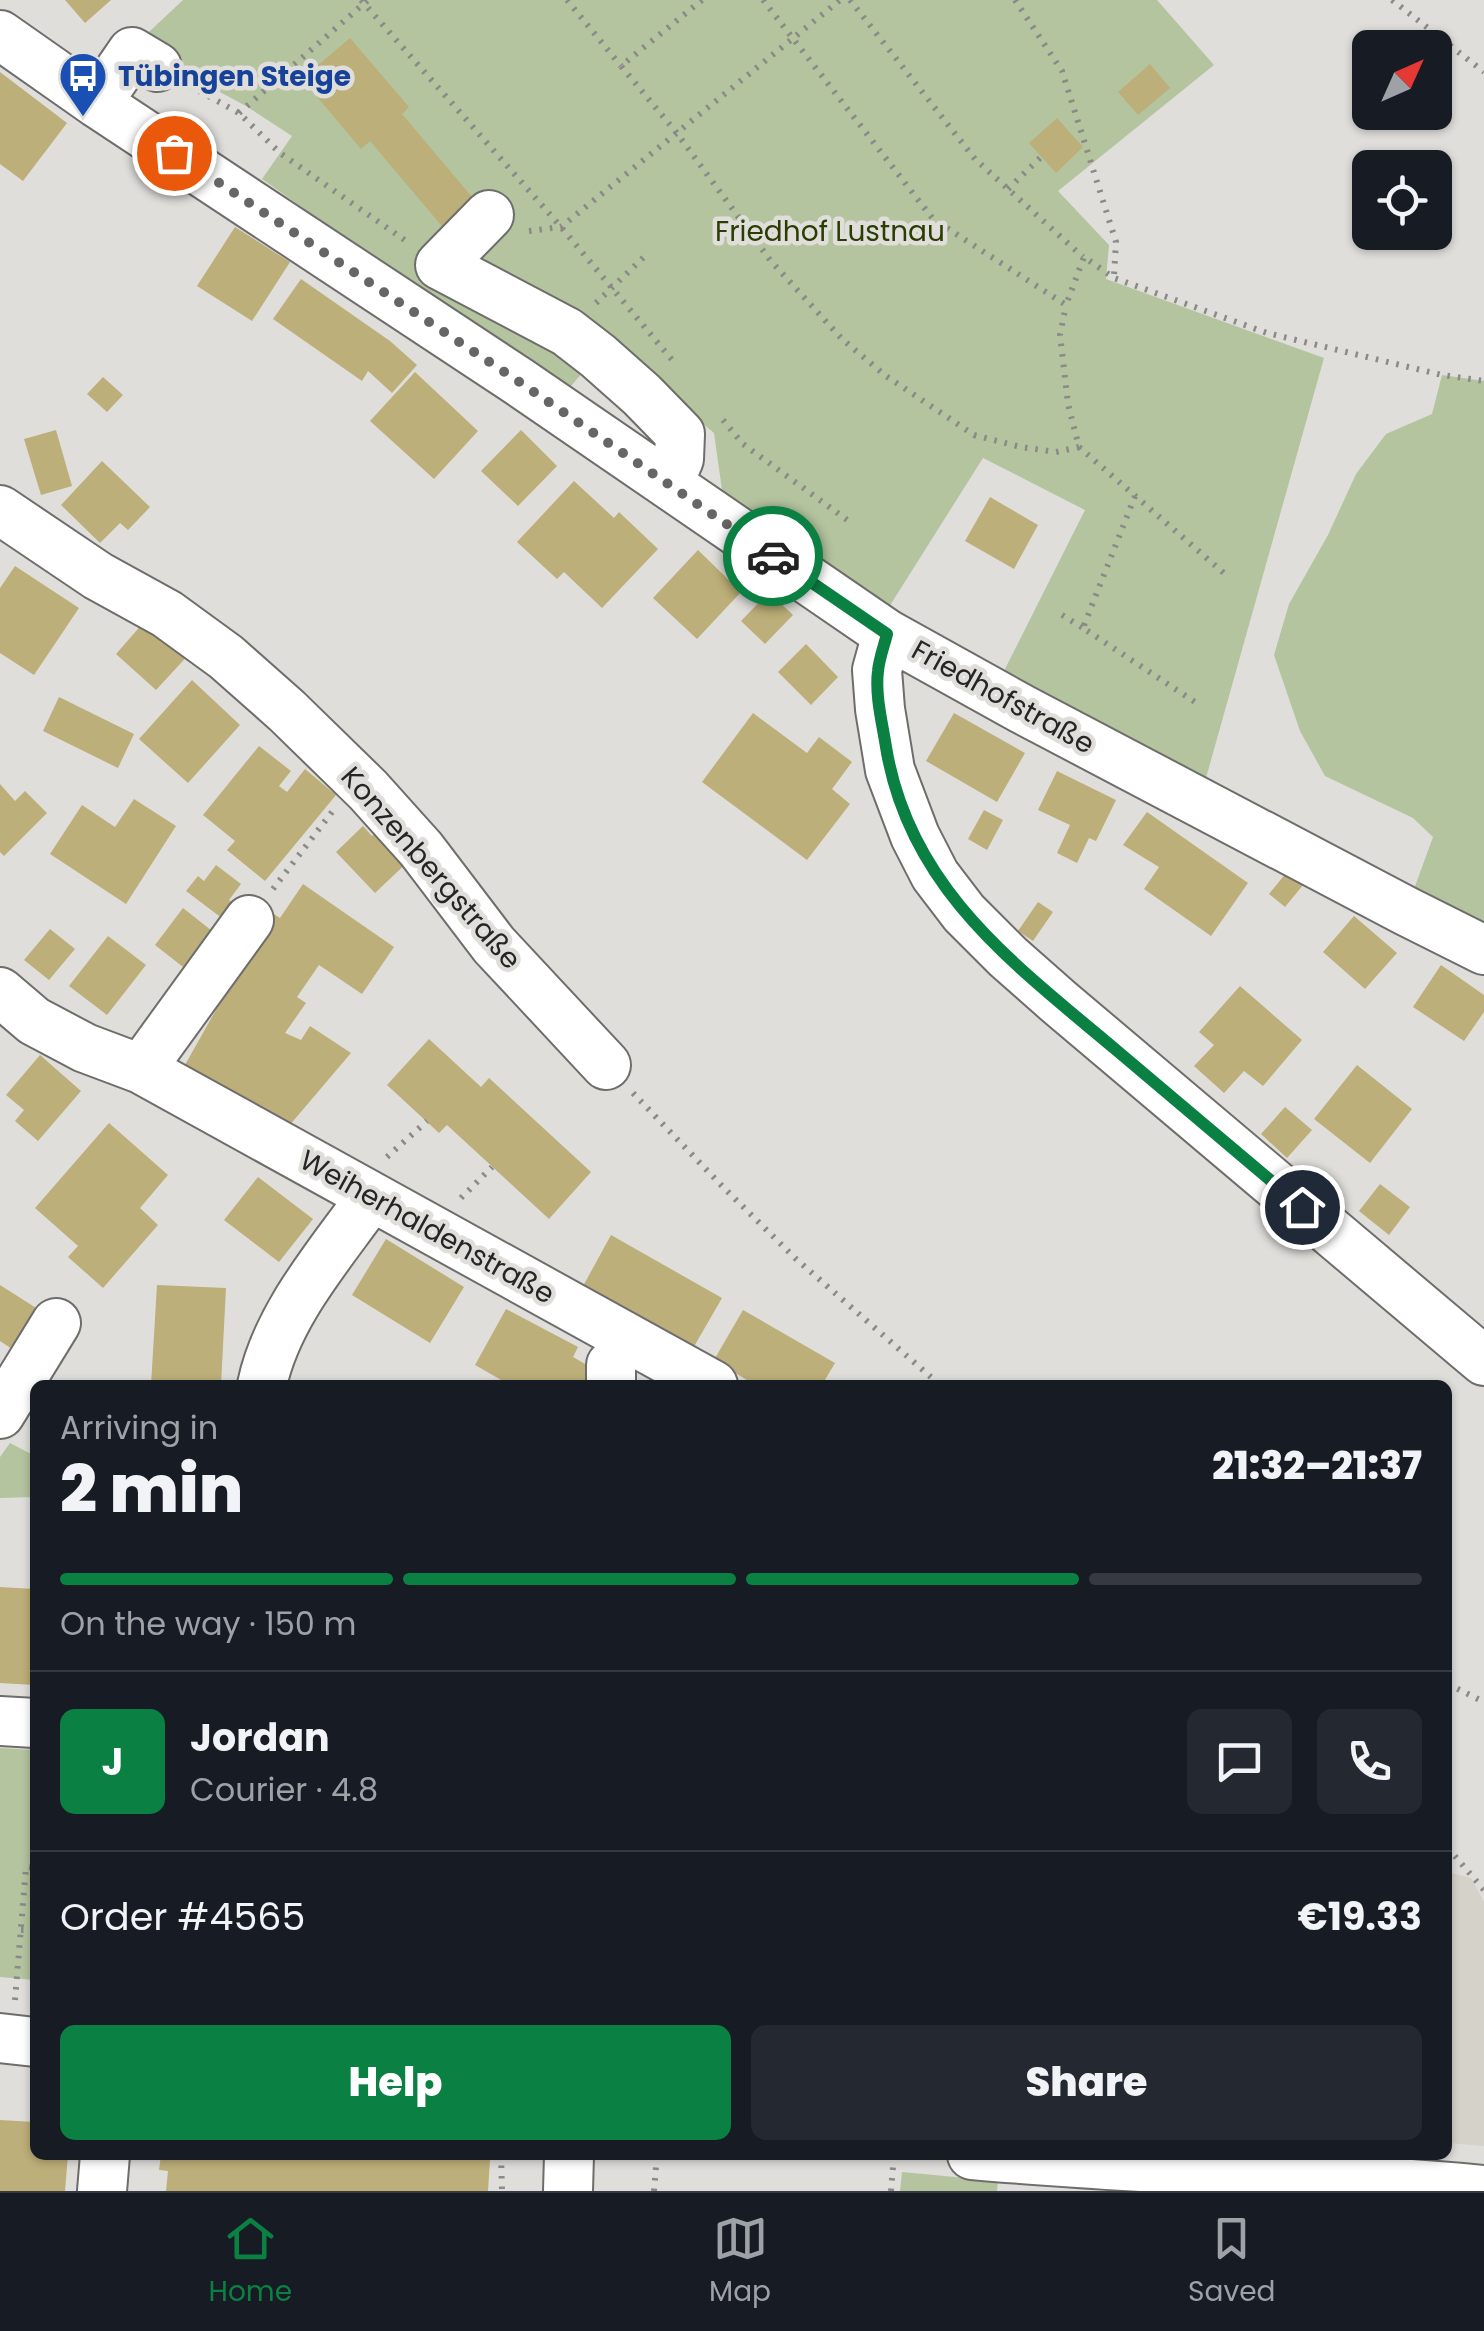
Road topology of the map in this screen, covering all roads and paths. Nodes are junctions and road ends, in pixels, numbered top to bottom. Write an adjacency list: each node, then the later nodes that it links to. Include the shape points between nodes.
1 (567, 0): 11 (path)
2 (702, 0): 11 (path)
3 (763, 0): 10 (path)
4 (840, 0): 10 (path)
5 (850, 0): 18 (path, via 975,159)
6 (1015, 0): 24 (path, via 1062,70 1116,242)
7 (1392, 0): 12 (path)
8 (364, 1): 15 (path); 20 (path)
9 (0, 35): 14 (street, Friedhofstraße)
10 (793, 40): 16 (path); 26 (path, via 933,219)
11 (621, 66): 16 (path)
12 (1484, 72)
13 (176, 78): 14 (street, via 132,52); 15 (path)
14 (98, 103): 32 (street, Friedhofstraße)
15 (239, 113): 23 (path, via 280,153)
16 (676, 132): 20 (path); 31 (path, via 770,260 886,376 974,435 1056,452)
17 (1042, 157): 18 (path)
18 (1008, 188): 22 (path)
19 (503, 224): 20 (path); 23 (street)
20 (561, 226): 25 (path)
21 (647, 254): 25 (path)
22 (1084, 257): 24 (path); 26 (path)
23 (440, 265): 27 (street)
24 (1114, 278): 29 (path, via 1267,333)
25 (611, 286): 27 (path); 28 (path)
26 (1066, 306): 31 (path, via 1060,334)
27 (567, 332): 32 (street, via 680,434)
28 (683, 372)
29 (1484, 381)
30 (719, 416): 35 (path, via 743,444)
31 (1079, 448): 33 (path)
32 (668, 484): 39 (street, Friedhofstraße)
33 (1135, 496): 36 (path); 38 (path)
34 (0, 510): 45 (street, Konzenbergstraße, via 167,614 287,711 368,790 494,946)
35 (850, 522)
36 (1225, 574)
37 (1062, 615): 38 (path)
38 (1083, 628): 40 (path)
39 (887, 634): 43 (street, Friedhofstraße); 52 (street, via 878,670 890,770 914,836 964,913 1086,1025)
40 (1201, 706)
41 (326, 820): 42 (path)
42 (249, 920): 46 (street)
43 (1484, 950)
44 (0, 992): 46 (street, Weiherhaldenstraße, via 34,1021)
45 (606, 1066): 55 (path, via 795,1258)
46 (141, 1069): 49 (street, Weiherhaldenstraße)
47 (426, 1122): 49 (path)
48 (492, 1167): 50 (path)
49 (379, 1177): 53 (street, via 297,1302); 54 (street, Weiherhaldenstraße)
50 (465, 1194)
51 (56, 1323): 56 (street)
52 (1484, 1361)
53 (264, 1380)
54 (705, 1380)
55 (934, 1380)
56 (0, 1414)
57 (1452, 1686): 58 (path)
58 (1484, 1702)
59 (0, 1721): 60 (street)
60 (30, 1724)
61 (1452, 1853): 63 (path)
62 (30, 1867): 64 (path)
63 (1484, 1890)
64 (21, 1930): 65 (path); 66 (path)
65 (30, 1930)
66 (15, 2040)
67 (105, 2160): 75 (street)
68 (501, 2160): 76 (path)
69 (569, 2160): 77 (street)
70 (657, 2160): 78 (path)
71 (894, 2160): 79 (path)
72 (1018, 2160): 73 (street)
73 (1212, 2181): 74 (street, via 1379,2180)
74 (1484, 2190)
75 (102, 2191)
76 (502, 2191)
77 (568, 2191)
78 (654, 2191)
79 (891, 2191)

